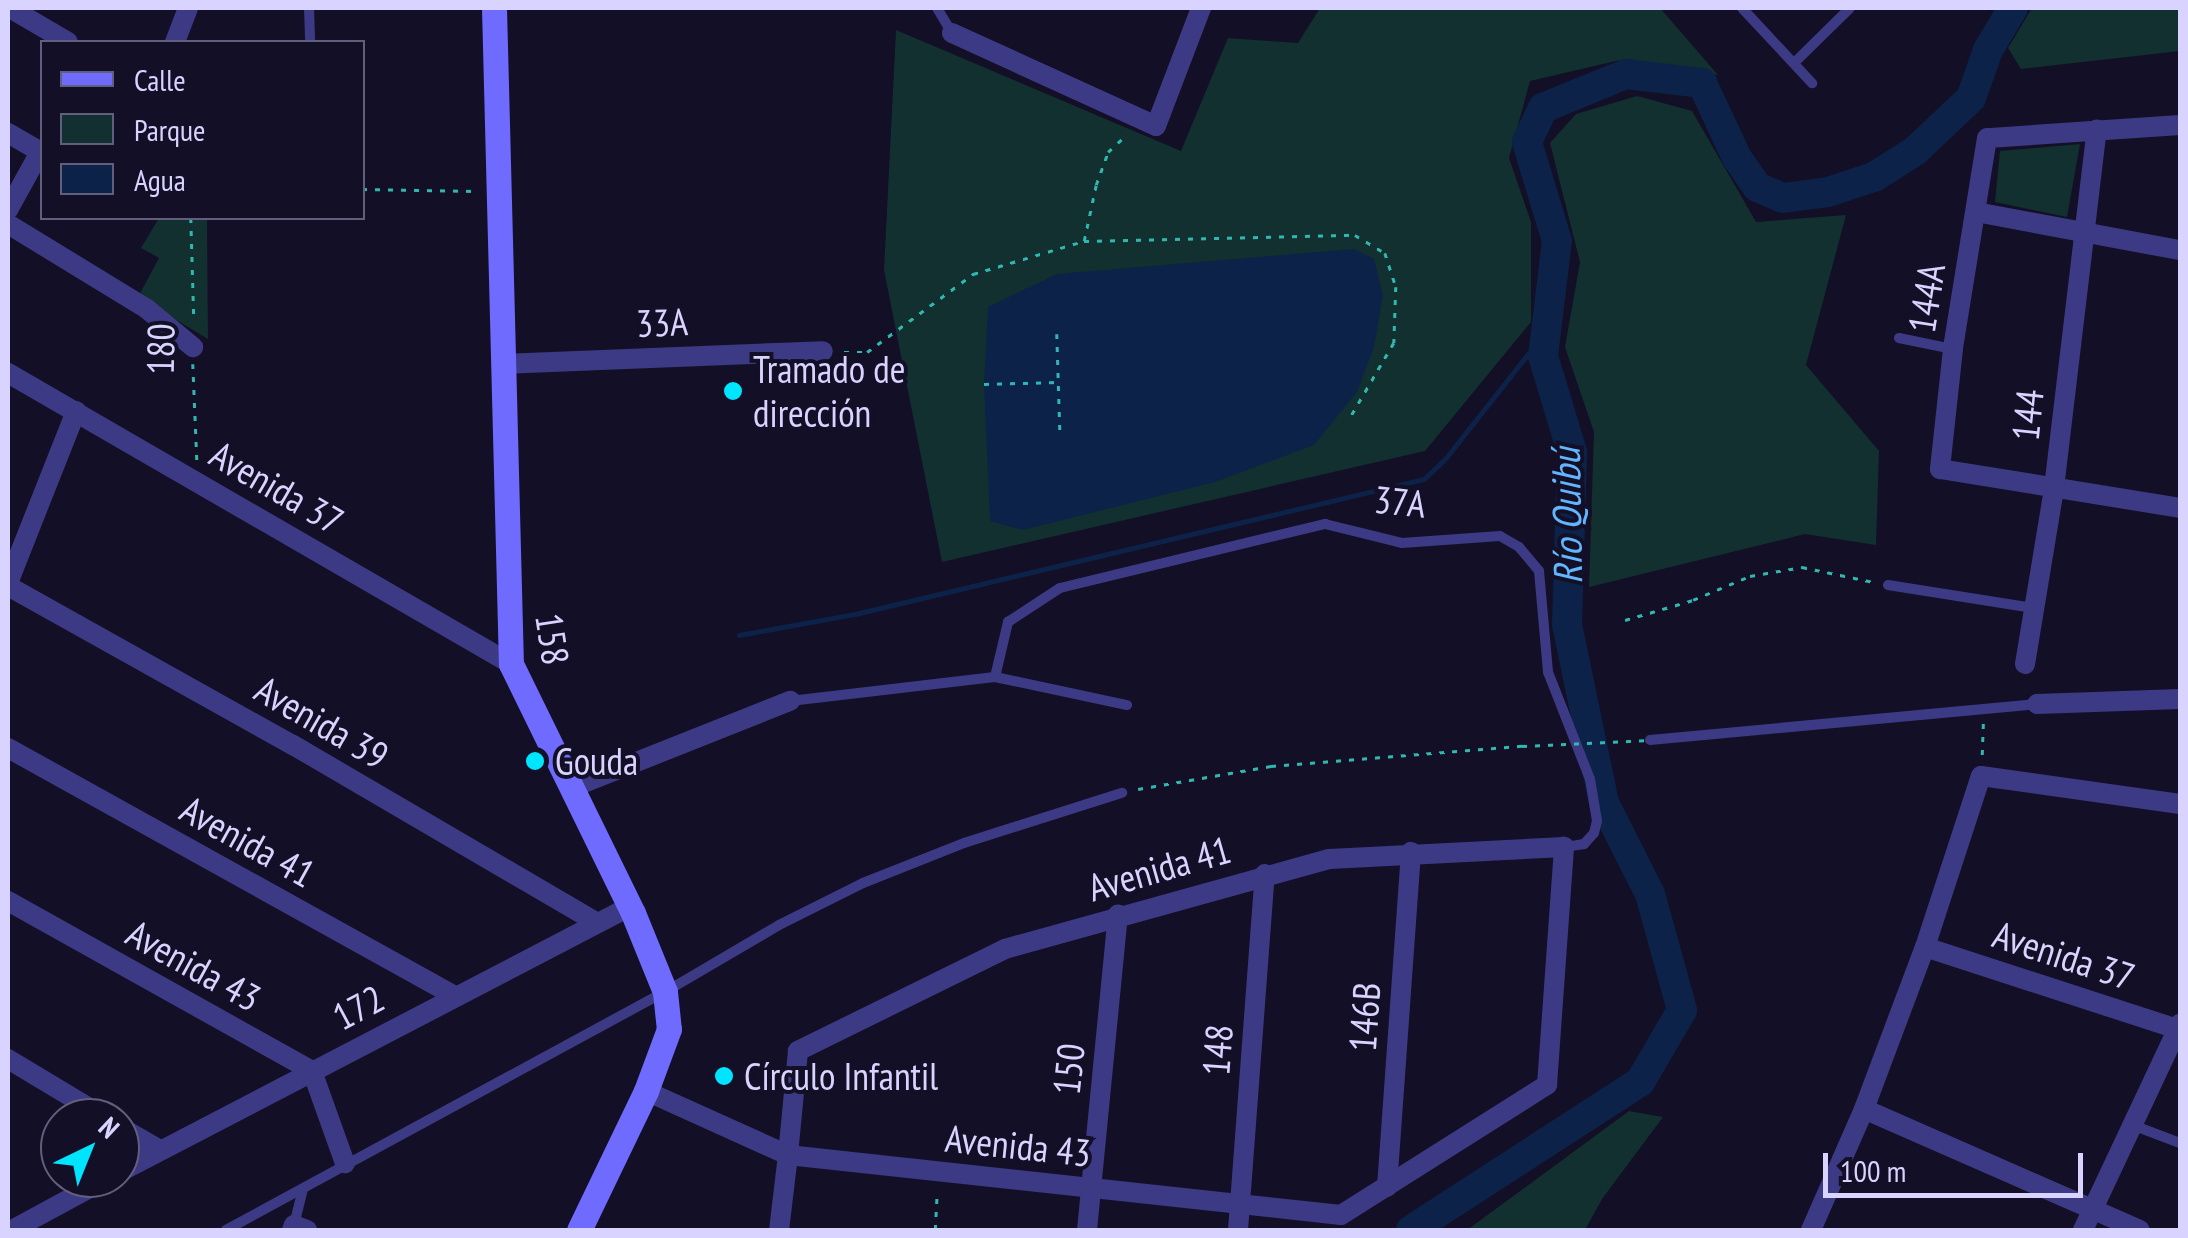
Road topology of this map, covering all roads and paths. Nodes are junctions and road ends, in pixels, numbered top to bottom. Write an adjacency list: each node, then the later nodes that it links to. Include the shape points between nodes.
1 (10, 8): 10 (street)
2 (188, 8): 11 (street)
3 (310, 8): 12 (lane)
4 (494, 8): 22 (street, 158)
5 (938, 8): 9 (lane)
6 (1202, 8): 15 (street, via 1156,126)
7 (1742, 8): 13 (lane)
8 (1850, 8): 13 (lane)
9 (952, 34): 15 (street)
10 (65, 40)
11 (175, 40)
12 (310, 40)
13 (1794, 64): 14 (lane)
14 (1812, 83)
15 (1143, 120): 28 (path, via 1108,152)
16 (2180, 125): 17 (street)
17 (2097, 130): 24 (street, 144A, via 1987,138); 27 (street, 144)
18 (8, 133): 19 (street)
19 (40, 152)
20 (40, 155): 23 (street)
21 (365, 188): 22 (path)
22 (499, 192): 35 (street, 158)
23 (8, 210)
24 (1976, 212): 27 (street); 33 (street, 144A)
25 (191, 220): 32 (path, 180)
26 (8, 224): 32 (street, via 148,309)
27 (2082, 232): 29 (street); 43 (street, 144)
28 (1084, 240): 34 (path, via 974,274 868,352); 40 (path, via 1355,236 1385,253 1396,288 1394,343)
29 (2180, 250)
30 (1057, 334): 37 (path)
31 (1899, 338): 33 (lane)
32 (192, 347): 42 (path, 180)
33 (1953, 349): 43 (street, 144A, via 1940,469)
34 (823, 351): 35 (street, 33A)
35 (503, 364): 49 (street, 158)
36 (8, 372): 39 (street, Avenida 37)
37 (1059, 382): 38 (path); 41 (path)
38 (984, 384)
39 (76, 411): 42 (street, Avenida 37); 45 (street)
40 (1350, 418)
41 (1060, 432)
42 (198, 482): 49 (street, Avenida 37)
43 (2054, 488): 44 (street); 47 (street, 144)
44 (2180, 508)
45 (8, 585): 69 (street, Avenida 39)
46 (1888, 585): 47 (lane); 48 (path, via 1802,567 1750,576)
47 (2034, 608): 50 (street, 144)
48 (1625, 620)
49 (510, 664): 60 (street, 158)
50 (2025, 664)
51 (995, 677): 53 (lane); 55 (lane); 63 (lane, 37A, via 1008,622 1060,588 1325,524 1402,544 1500,536 1538,571 1548,672 1590,780 1594,832 1584,844)
52 (2180, 699): 54 (street)
53 (790, 701): 60 (street)
54 (2037, 704): 56 (lane)
55 (1128, 705)
56 (1983, 709): 57 (lane); 59 (path)
57 (1650, 740): 61 (path, bridge, via 1271,766)
58 (8, 748): 72 (street, Avenida 41)
59 (1981, 776): 62 (street); 70 (street)
60 (571, 788): 67 (street, 158)
61 (1122, 793): 71 (lane, via 863,883)
62 (2180, 804)
63 (1564, 847): 64 (street, Avenida 41); 87 (street, Avenida 43, via 1547,1085)
64 (1411, 852): 65 (street, Avenida 41, via 1329,859); 87 (street, 146B)
65 (1265, 874): 68 (street, Avenida 41); 91 (street, 148)
66 (8, 901): 75 (street, Avenida 43)
67 (630, 907): 69 (street, 172); 71 (street, 158)
68 (1118, 915): 83 (street, Avenida 41, via 1005,949 798,1051); 88 (street, 150)
69 (598, 923): 72 (street, 172)
70 (1926, 947): 73 (street, Avenida 37); 78 (street)
71 (664, 992): 76 (street, 158, via 669,1029); 85 (lane)
72 (455, 996): 75 (street, 172)
73 (2180, 1028): 79 (street)
74 (8, 1060): 77 (street)
75 (312, 1071): 82 (street, 172); 85 (street)
76 (646, 1092): 83 (street, Avenida 43); 96 (street, 158)
77 (72, 1098)
78 (1864, 1108): 92 (street); 101 (street)
79 (2135, 1126): 81 (lane); 92 (street)
80 (140, 1138): 82 (street)
81 (2180, 1143)
82 (160, 1150): 84 (street, 172)
83 (788, 1155): 86 (street, Avenida 43); 97 (street)
84 (140, 1161)
85 (345, 1163): 89 (lane)
86 (939, 1172): 88 (street, Avenida 43); 98 (path)
87 (1386, 1187): 91 (street, Avenida 43, via 1341,1216)
88 (1091, 1188): 91 (street, Avenida 43); 99 (street, 150)
89 (302, 1190): 94 (lane); 95 (lane)
90 (66, 1198): 93 (street)
91 (1241, 1203): 100 (street, 148)
92 (2095, 1211): 102 (street); 103 (street)
93 (15, 1222)
94 (298, 1229)
95 (226, 1230)
96 (580, 1230)
97 (779, 1230)
98 (935, 1230)
99 (1087, 1230)
100 (1238, 1230)
101 (1811, 1230)
102 (2084, 1230)
103 (2140, 1230)

